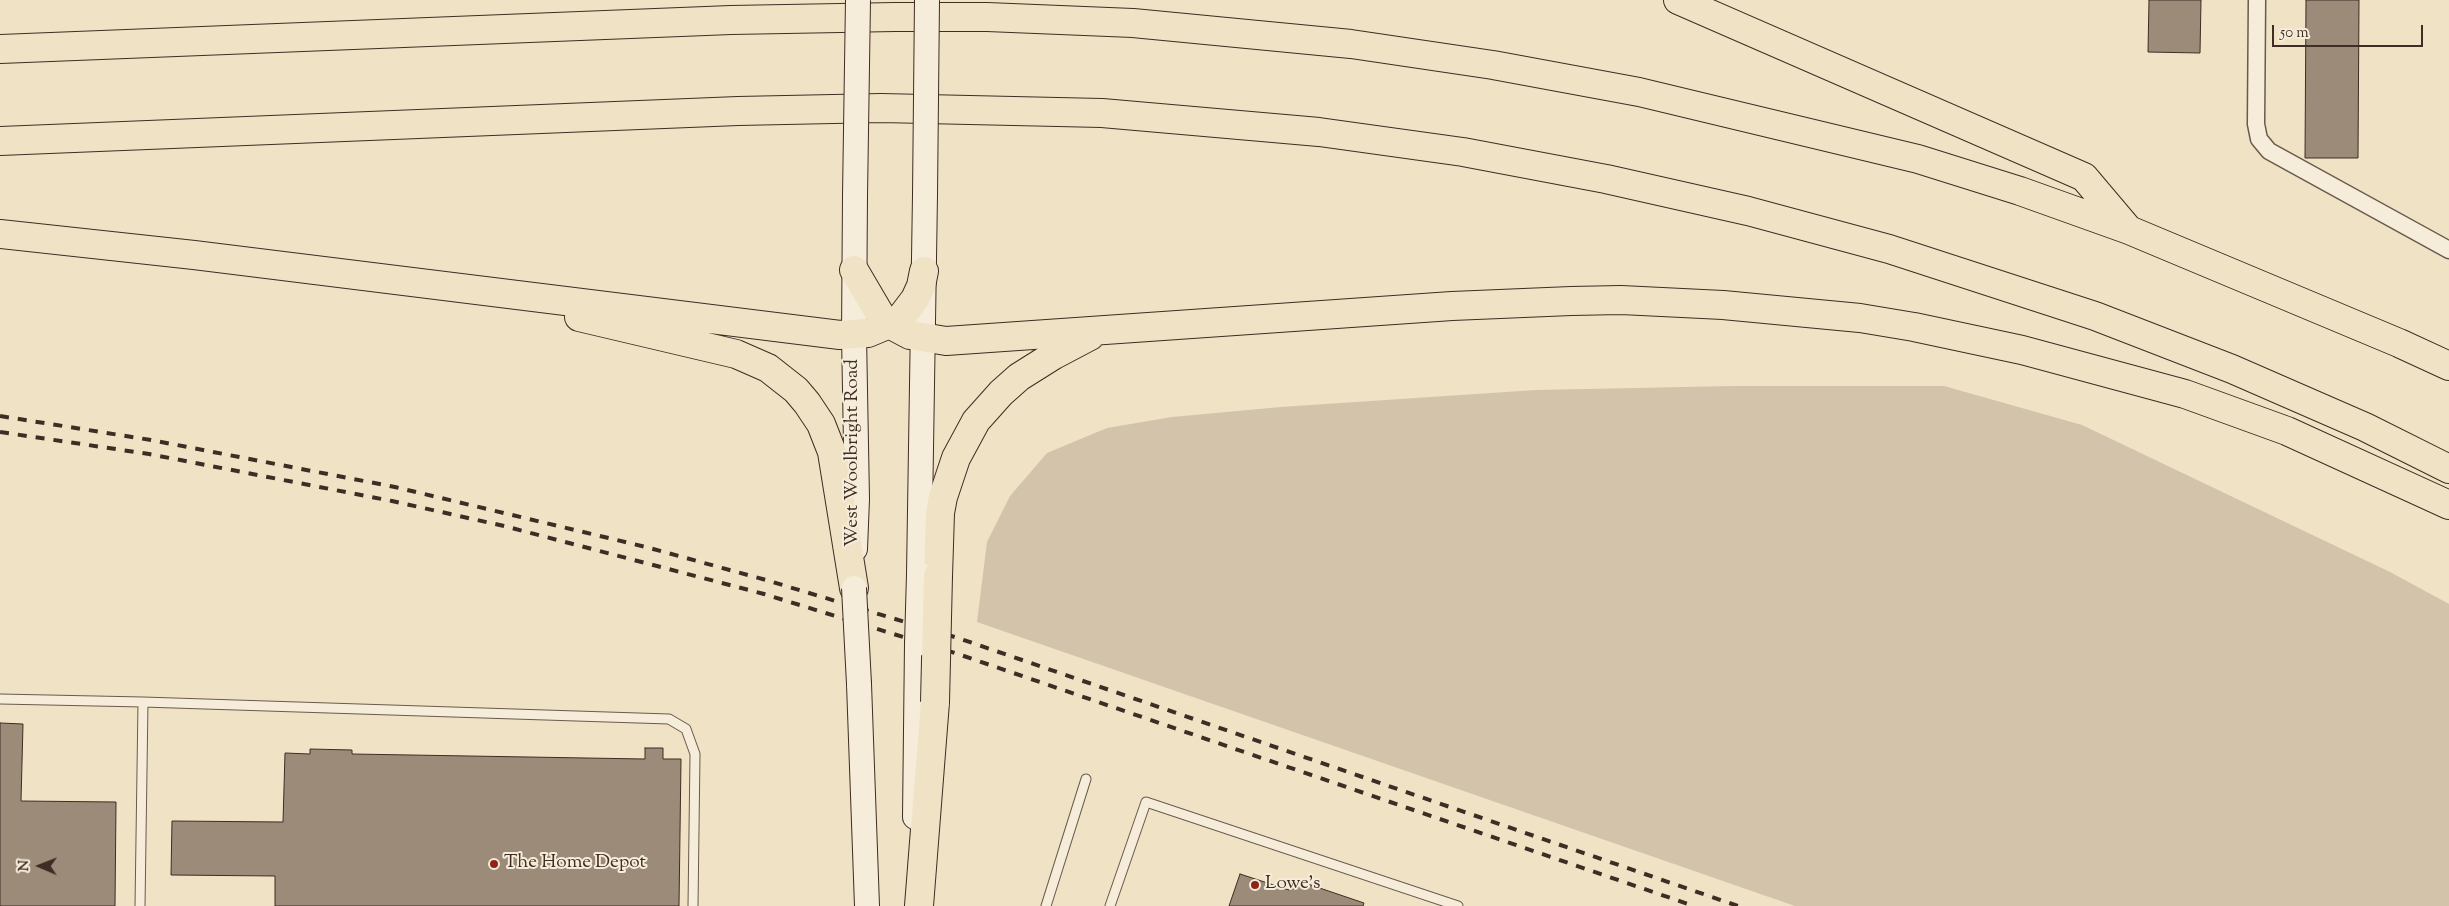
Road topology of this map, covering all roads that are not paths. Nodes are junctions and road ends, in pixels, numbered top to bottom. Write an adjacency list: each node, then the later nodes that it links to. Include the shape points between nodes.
1 (858, 0): 10 (main road, West Woolbright Road, bridge)
2 (928, 0): 11 (main road, bridge)
3 (1678, 0): 7 (highway, via 2084,177)
4 (2257, 0): 9 (street, via 2256,124 2259,139 2269,151)
5 (0, 49): 7 (highway, via 801,18 986,17 1205,28 1432,55 1639,92 1918,159 2020,190)
6 (0, 141): 18 (highway, via 881,108 1111,114 1328,133 1463,152 1606,179 1748,211 1889,249 2095,316 2232,369)
7 (2129, 230): 17 (highway, via 2399,342)
8 (0, 234): 12 (highway)
9 (2449, 250)
10 (854, 270): 13 (highway, via 881,316); 15 (main road, West Woolbright Road)
11 (924, 271): 13 (highway, via 915,299); 16 (main road)
12 (464, 288): 15 (highway); 20 (highway, via 719,349 752,360 782,377 807,403 828,438)
13 (891, 325): 15 (highway); 16 (highway)
14 (1101, 331): 16 (highway, via 952,341); 19 (highway, via 1571,301 1714,304 1860,318 2022,350 2185,394 2287,431); 21 (highway, via 1054,355 1019,378 1001,392 976,421 956,458 943,497)
15 (854, 335): 20 (main road, West Woolbright Road, via 857,499)
16 (923, 338): 21 (main road)
17 (2449, 366)
18 (2449, 468)
19 (2449, 505)
20 (851, 548): 22 (highway)
21 (928, 575): 29 (highway, bridge)
22 (854, 588): 28 (main road, bridge)
23 (0, 699): 24 (lane)
24 (143, 702): 26 (lane); 27 (lane, via 669,719 686,729 695,754)
25 (1086, 779): 30 (lane)
26 (140, 906)
27 (693, 906)
28 (868, 906)
29 (918, 906)
30 (1046, 906)
31 (1110, 906): 32 (lane, via 1146,802)
32 (1458, 906)

